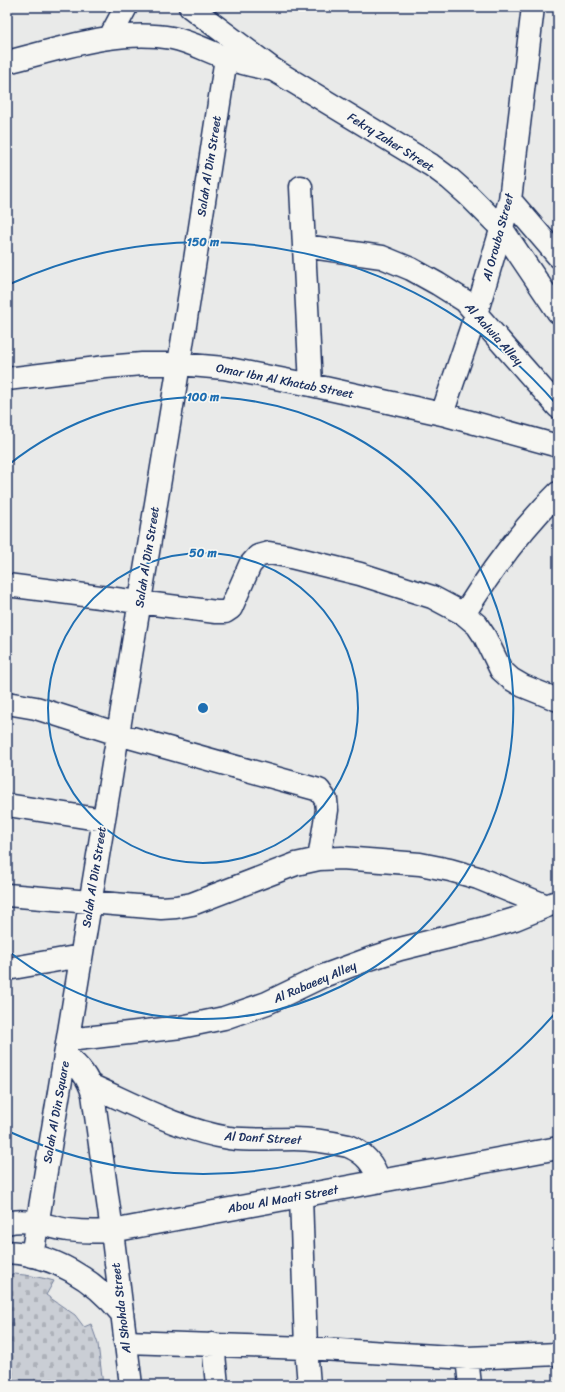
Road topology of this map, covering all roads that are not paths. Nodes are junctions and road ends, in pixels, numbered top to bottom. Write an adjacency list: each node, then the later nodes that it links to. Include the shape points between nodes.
1 (126, 7): 4 (street)
2 (190, 7): 7 (street, Fekry Zaher Street)
3 (532, 7): 9 (street, Al Orouba Street)
4 (110, 37): 5 (street, via 142,35 172,38); 6 (street)
5 (226, 58): 7 (street); 15 (street, Salah Al Din Street)
6 (7, 62)
7 (274, 70): 10 (street, Fekry Zaher Street, via 431,165 468,195)
8 (301, 187): 11 (street)
9 (510, 200): 10 (street, Al Orouba Street); 12 (street)
10 (502, 229): 13 (street, Fekry Zaher Street); 14 (street, Al Orouba Street)
11 (304, 246): 14 (street, Al Aalwia Alley, via 382,257 438,284 465,301); 17 (street)
12 (558, 256)
13 (558, 312)
14 (476, 314): 18 (street, Al Aalwia Alley); 19 (street, Al Orouba Street)
15 (179, 364): 16 (street, Omar Ibn Al Khatab Street, via 106,367); 17 (street, Omar Ibn Al Khatab Street, via 224,368); 23 (street, Salah Al Din Street)
16 (7, 379)
17 (311, 385): 19 (street, Omar Ibn Al Khatab Street)
18 (558, 407)
19 (442, 414): 20 (street, Omar Ibn Al Khatab Street)
20 (558, 446)
21 (558, 493): 24 (street, via 511,546)
22 (7, 585): 23 (street)
23 (139, 603): 24 (street, via 225,612 231,608 250,565 258,556 269,553 360,574 432,597); 27 (street, Salah Al Din Street)
24 (464, 614): 25 (street, via 477,625 502,670 511,679)
25 (558, 700)
26 (7, 703): 27 (street, via 36,708)
27 (118, 734): 29 (street, Salah Al Din Street); 30 (street, via 319,790 326,800 327,810)
28 (7, 806): 29 (street)
29 (104, 820): 32 (street, Salah Al Din Street)
30 (319, 859): 32 (street, via 296,864 192,904 161,908); 33 (street, via 342,858 420,864 478,878)
31 (7, 896): 32 (street)
32 (90, 902): 34 (street, Salah Al Din Street)
33 (553, 904): 36 (street, Al Rabaeey Alley, via 515,919 369,959 267,1003 224,1018)
34 (81, 956): 35 (street); 36 (street, Salah Al Din Street)
35 (7, 969)
36 (66, 1048): 37 (street, Salah Al Din Square); 42 (street, Salah Al Din Square)
37 (90, 1085): 39 (street, Al Danf Street, via 175,1123 202,1132 230,1138 305,1140 348,1146 366,1157); 43 (street, Salah Al Din Square, via 95,1104)
38 (558, 1148): 39 (street, Abou Al Maati Street)
39 (379, 1181): 40 (street, Abou Al Maati Street)
40 (301, 1196): 43 (street, Abou Al Maati Street); 49 (street)
41 (7, 1223): 42 (street, Abou Al Maati Street)
42 (38, 1223): 43 (street, Abou Al Maati Street, via 69,1230); 45 (street, Salah Al Din Square)
43 (112, 1230): 46 (street, Al Shohda Street)
44 (7, 1252): 45 (street)
45 (32, 1256): 46 (street, via 63,1266 83,1277)
46 (122, 1314): 47 (street, Al Shohda Street)
47 (125, 1342): 48 (street); 52 (street, Al Shohda Street)
48 (213, 1344): 49 (street); 53 (street)
49 (306, 1348): 51 (street); 54 (street)
50 (558, 1354): 51 (street)
51 (467, 1358): 55 (street)
52 (131, 1385)
53 (217, 1385)
54 (309, 1385)
55 (470, 1385)

